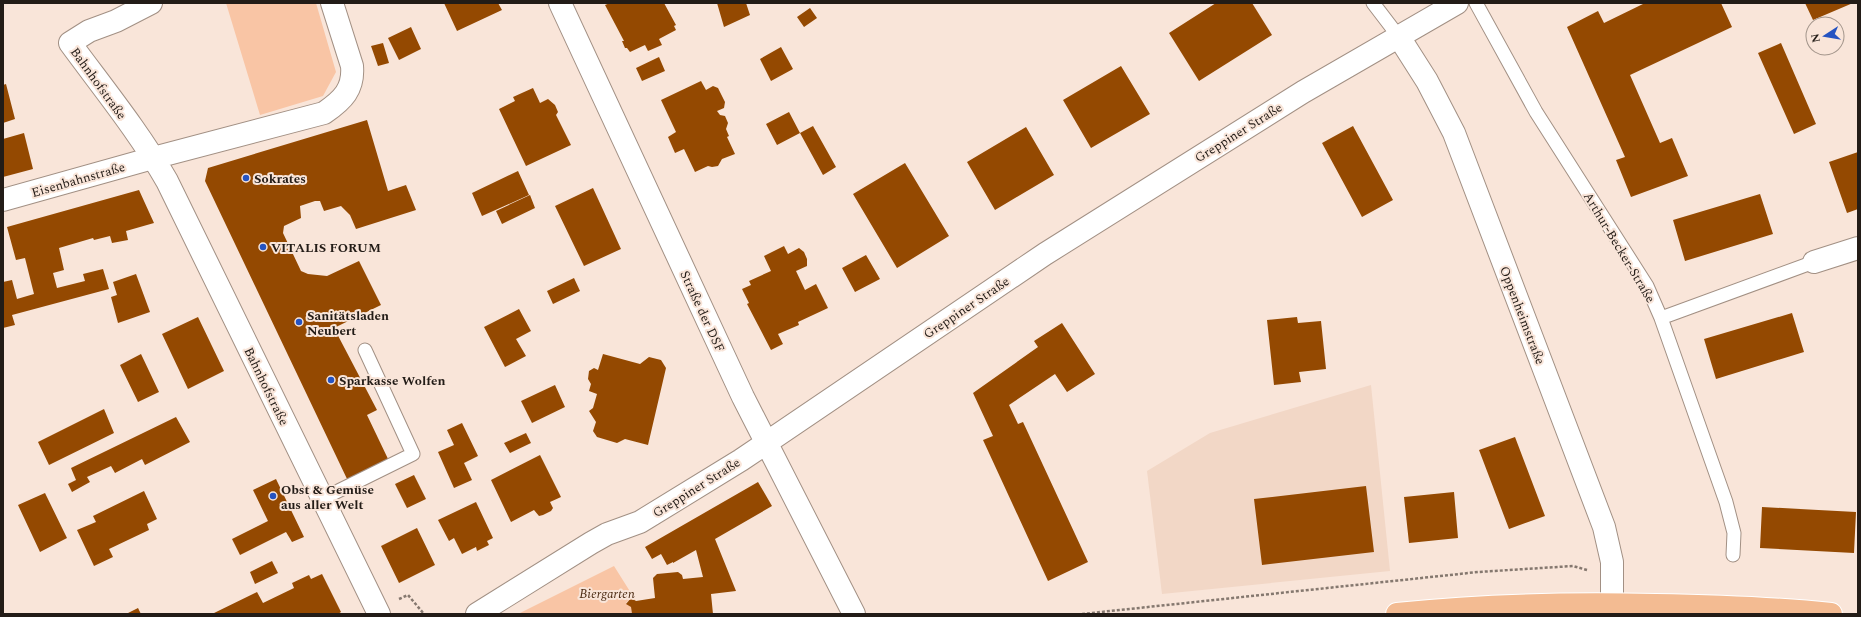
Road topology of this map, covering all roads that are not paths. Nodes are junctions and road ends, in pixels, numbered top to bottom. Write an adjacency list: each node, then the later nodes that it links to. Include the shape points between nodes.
1 (151, 3): 8 (street, Bahnhofstraße, via 89,31 70,43)
2 (332, 3): 8 (street, via 353,76 340,102 324,113)
3 (560, 3): 14 (street, Straße der DSF)
4 (1373, 3): 7 (lane)
5 (1457, 3): 7 (street, Greppiner Straße)
6 (1476, 3): 12 (lane, Arthur-Becker-Straße, via 1536,112 1647,286)
7 (1399, 37): 14 (street, Greppiner Straße, via 1303,92 1045,254); 17 (street, Oppenheimstraße, via 1430,86 1454,133 1604,527 1613,576)
8 (153, 158): 9 (street, Eisenbahnstraße); 15 (street, Bahnhofstraße, via 167,181)
9 (3, 200)
10 (1858, 248): 11 (street)
11 (1814, 262): 12 (lane)
12 (1661, 318): 16 (lane, Arthur-Becker-Straße, via 1732,519)
13 (365, 350): 15 (lane, via 414,454)
14 (766, 442): 20 (street, Greppiner Straße, via 640,522 591,543); 21 (street, Straße der DSF)
15 (322, 499): 19 (street, Bahnhofstraße)
16 (1733, 555)
17 (1612, 604): 18 (main road); 22 (main road, via 1492,606)
18 (1732, 610): 23 (main road)
19 (379, 614)
20 (477, 614)
21 (854, 614)
22 (1397, 614)
23 (1831, 614)

